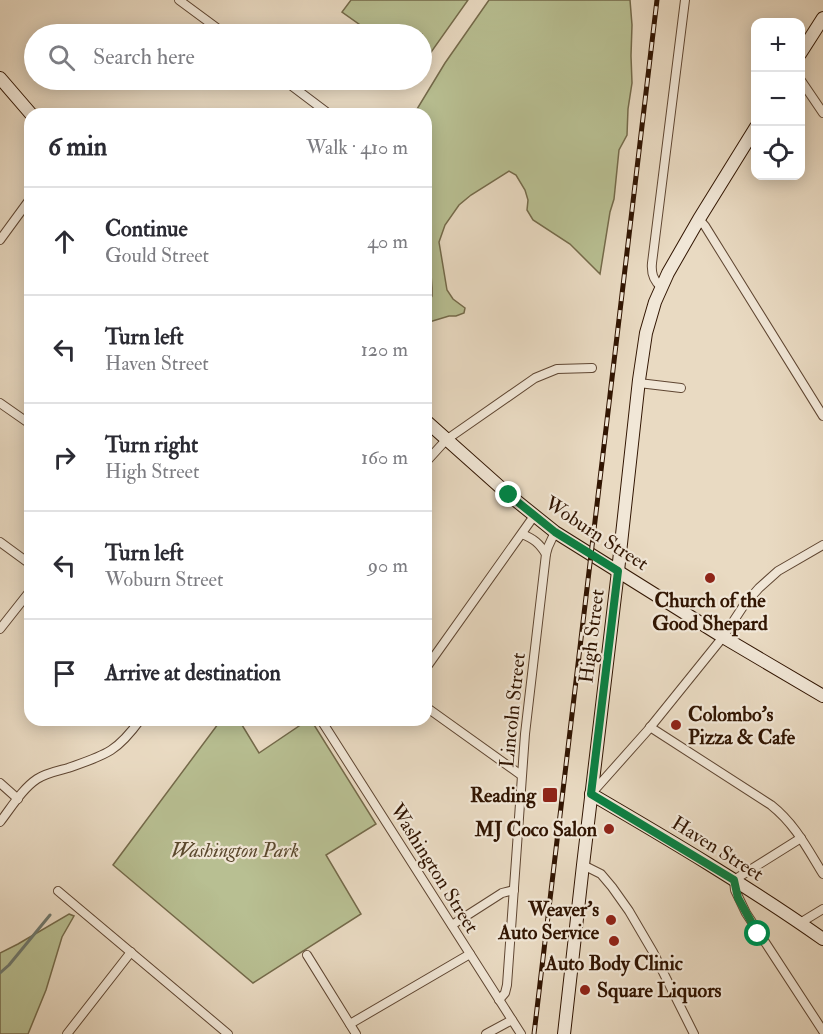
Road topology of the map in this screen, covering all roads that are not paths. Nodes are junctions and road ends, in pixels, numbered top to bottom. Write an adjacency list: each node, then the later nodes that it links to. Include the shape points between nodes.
1 (179, 0): 4 (street)
2 (685, 0): 16 (street, via 652,263 653,277)
3 (823, 18): 5 (street)
4 (211, 24)
5 (805, 47)
6 (0, 78): 9 (street)
7 (805, 85): 11 (street)
8 (297, 90): 10 (street)
9 (26, 108)
10 (321, 108)
11 (823, 114)
12 (751, 135): 14 (street, High Street)
13 (24, 207): 15 (street)
14 (699, 219): 16 (street, High Street); 21 (street)
15 (0, 240)
16 (661, 286): 18 (street, High Street, via 648,324)
17 (592, 368): 24 (street, via 544,373)
18 (639, 383): 19 (street); 33 (street, High Street)
19 (681, 388)
20 (0, 403): 22 (street)
21 (823, 416)
22 (24, 420)
23 (432, 427): 24 (street, Woburn Street)
24 (446, 440): 25 (street); 26 (street, Woburn Street)
25 (432, 455)
26 (534, 516): 27 (street, Woburn Street); 28 (street)
27 (555, 532): 31 (street, Lincoln Street); 33 (street, Woburn Street)
28 (522, 534): 31 (street, via 538,542); 37 (street)
29 (0, 542): 32 (street)
30 (823, 545): 36 (street, via 764,583)
31 (546, 554): 43 (street, Lincoln Street)
32 (24, 560)
33 (618, 571): 36 (street, Woburn Street); 45 (street, High Street)
34 (24, 599): 35 (street)
35 (0, 629)
36 (723, 637): 38 (street, Woburn Street); 42 (street)
37 (432, 660)
38 (823, 696)
39 (432, 711): 43 (street)
40 (136, 726): 46 (street, via 114,749 36,780)
41 (325, 726): 56 (street, Washington Street)
42 (650, 727): 45 (street); 48 (street, via 771,805)
43 (521, 775): 52 (street, Lincoln Street)
44 (0, 783): 46 (street)
45 (591, 794): 49 (street, High Street); 51 (street, Haven Street)
46 (18, 799): 47 (street)
47 (0, 822)
48 (801, 838): 50 (street); 51 (street)
49 (582, 865): 70 (street, High Street); 71 (street, via 601,874 623,902)
50 (823, 874)
51 (734, 880): 55 (street, Haven Street); 64 (street, via 743,909)
52 (514, 890): 56 (street); 61 (street, Lincoln Street, via 507,986)
53 (58, 891): 58 (street)
54 (823, 909): 55 (street)
55 (800, 923): 57 (street, Haven Street)
56 (452, 925): 59 (street, Washington Street)
57 (823, 939)
58 (131, 952): 65 (street); 66 (street)
59 (470, 954): 61 (street, Washington Street); 63 (street)
60 (307, 955): 63 (street)
61 (499, 1000): 62 (street, Washington Street)
62 (512, 1020): 68 (street); 69 (street, Washington Street)
63 (350, 1024): 67 (street)
64 (823, 1031)
65 (67, 1034)
66 (228, 1034)
67 (356, 1034)
68 (486, 1034)
69 (521, 1034)
70 (564, 1034)
71 (694, 1034)

